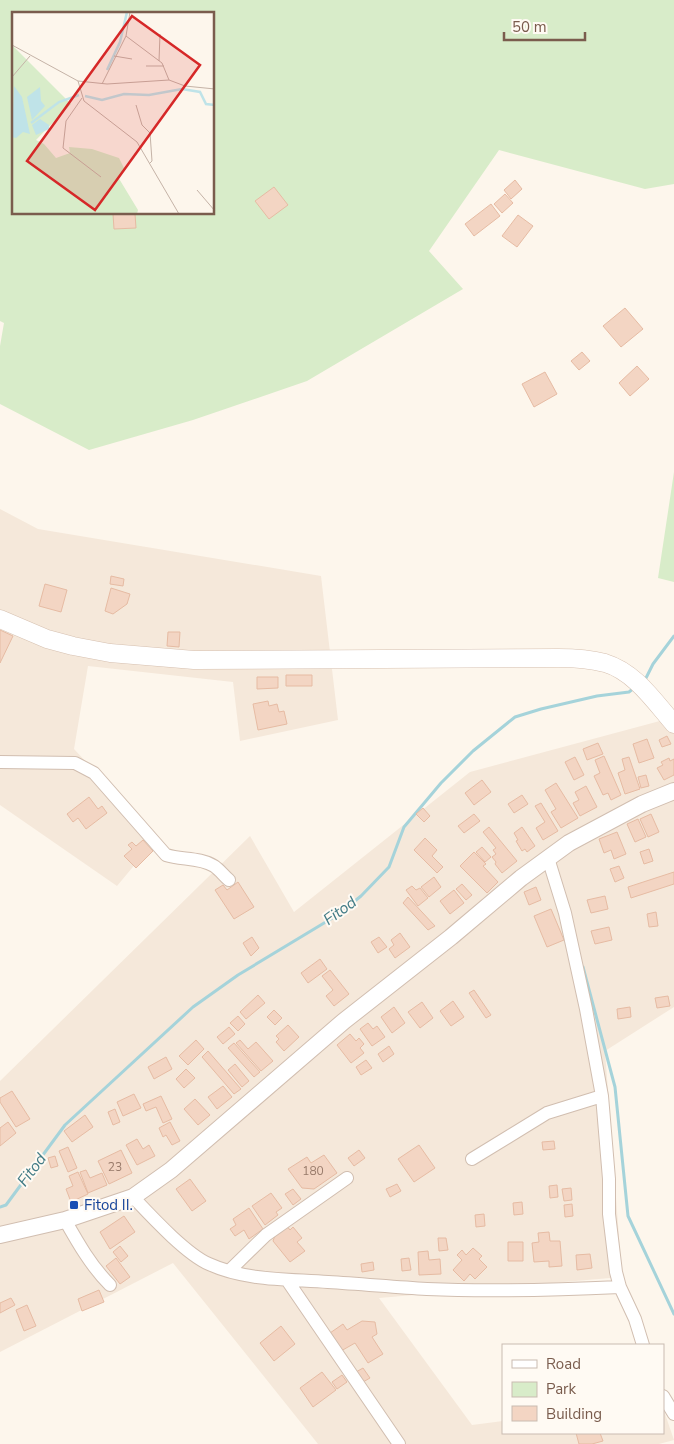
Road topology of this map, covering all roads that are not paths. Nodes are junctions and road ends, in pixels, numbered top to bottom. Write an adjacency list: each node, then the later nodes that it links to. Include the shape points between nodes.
1 (0, 619): 2 (main road, via 47,640 73,646 110,653 194,660 584,659 617,668 640,684)
2 (674, 724)
3 (0, 762): 6 (street, via 75,763 94,773 166,855 200,860 214,866)
4 (674, 792): 5 (street, via 642,804 569,843)
5 (548, 858): 7 (street, via 565,914); 10 (street, via 344,1022 171,1170)
6 (229, 880)
7 (602, 1096): 8 (street, via 547,1113); 16 (street, via 609,1214)
8 (472, 1158)
9 (348, 1178): 13 (street, via 266,1235)
10 (133, 1197): 11 (street); 13 (street, via 195,1256)
11 (65, 1220): 12 (street); 15 (street, via 87,1258)
12 (0, 1236)
13 (229, 1271): 14 (street)
14 (286, 1280): 16 (street, via 428,1289); 20 (street)
15 (110, 1285)
16 (620, 1287): 17 (street)
17 (642, 1344)
18 (664, 1398): 19 (street)
19 (674, 1414)
20 (399, 1444)

